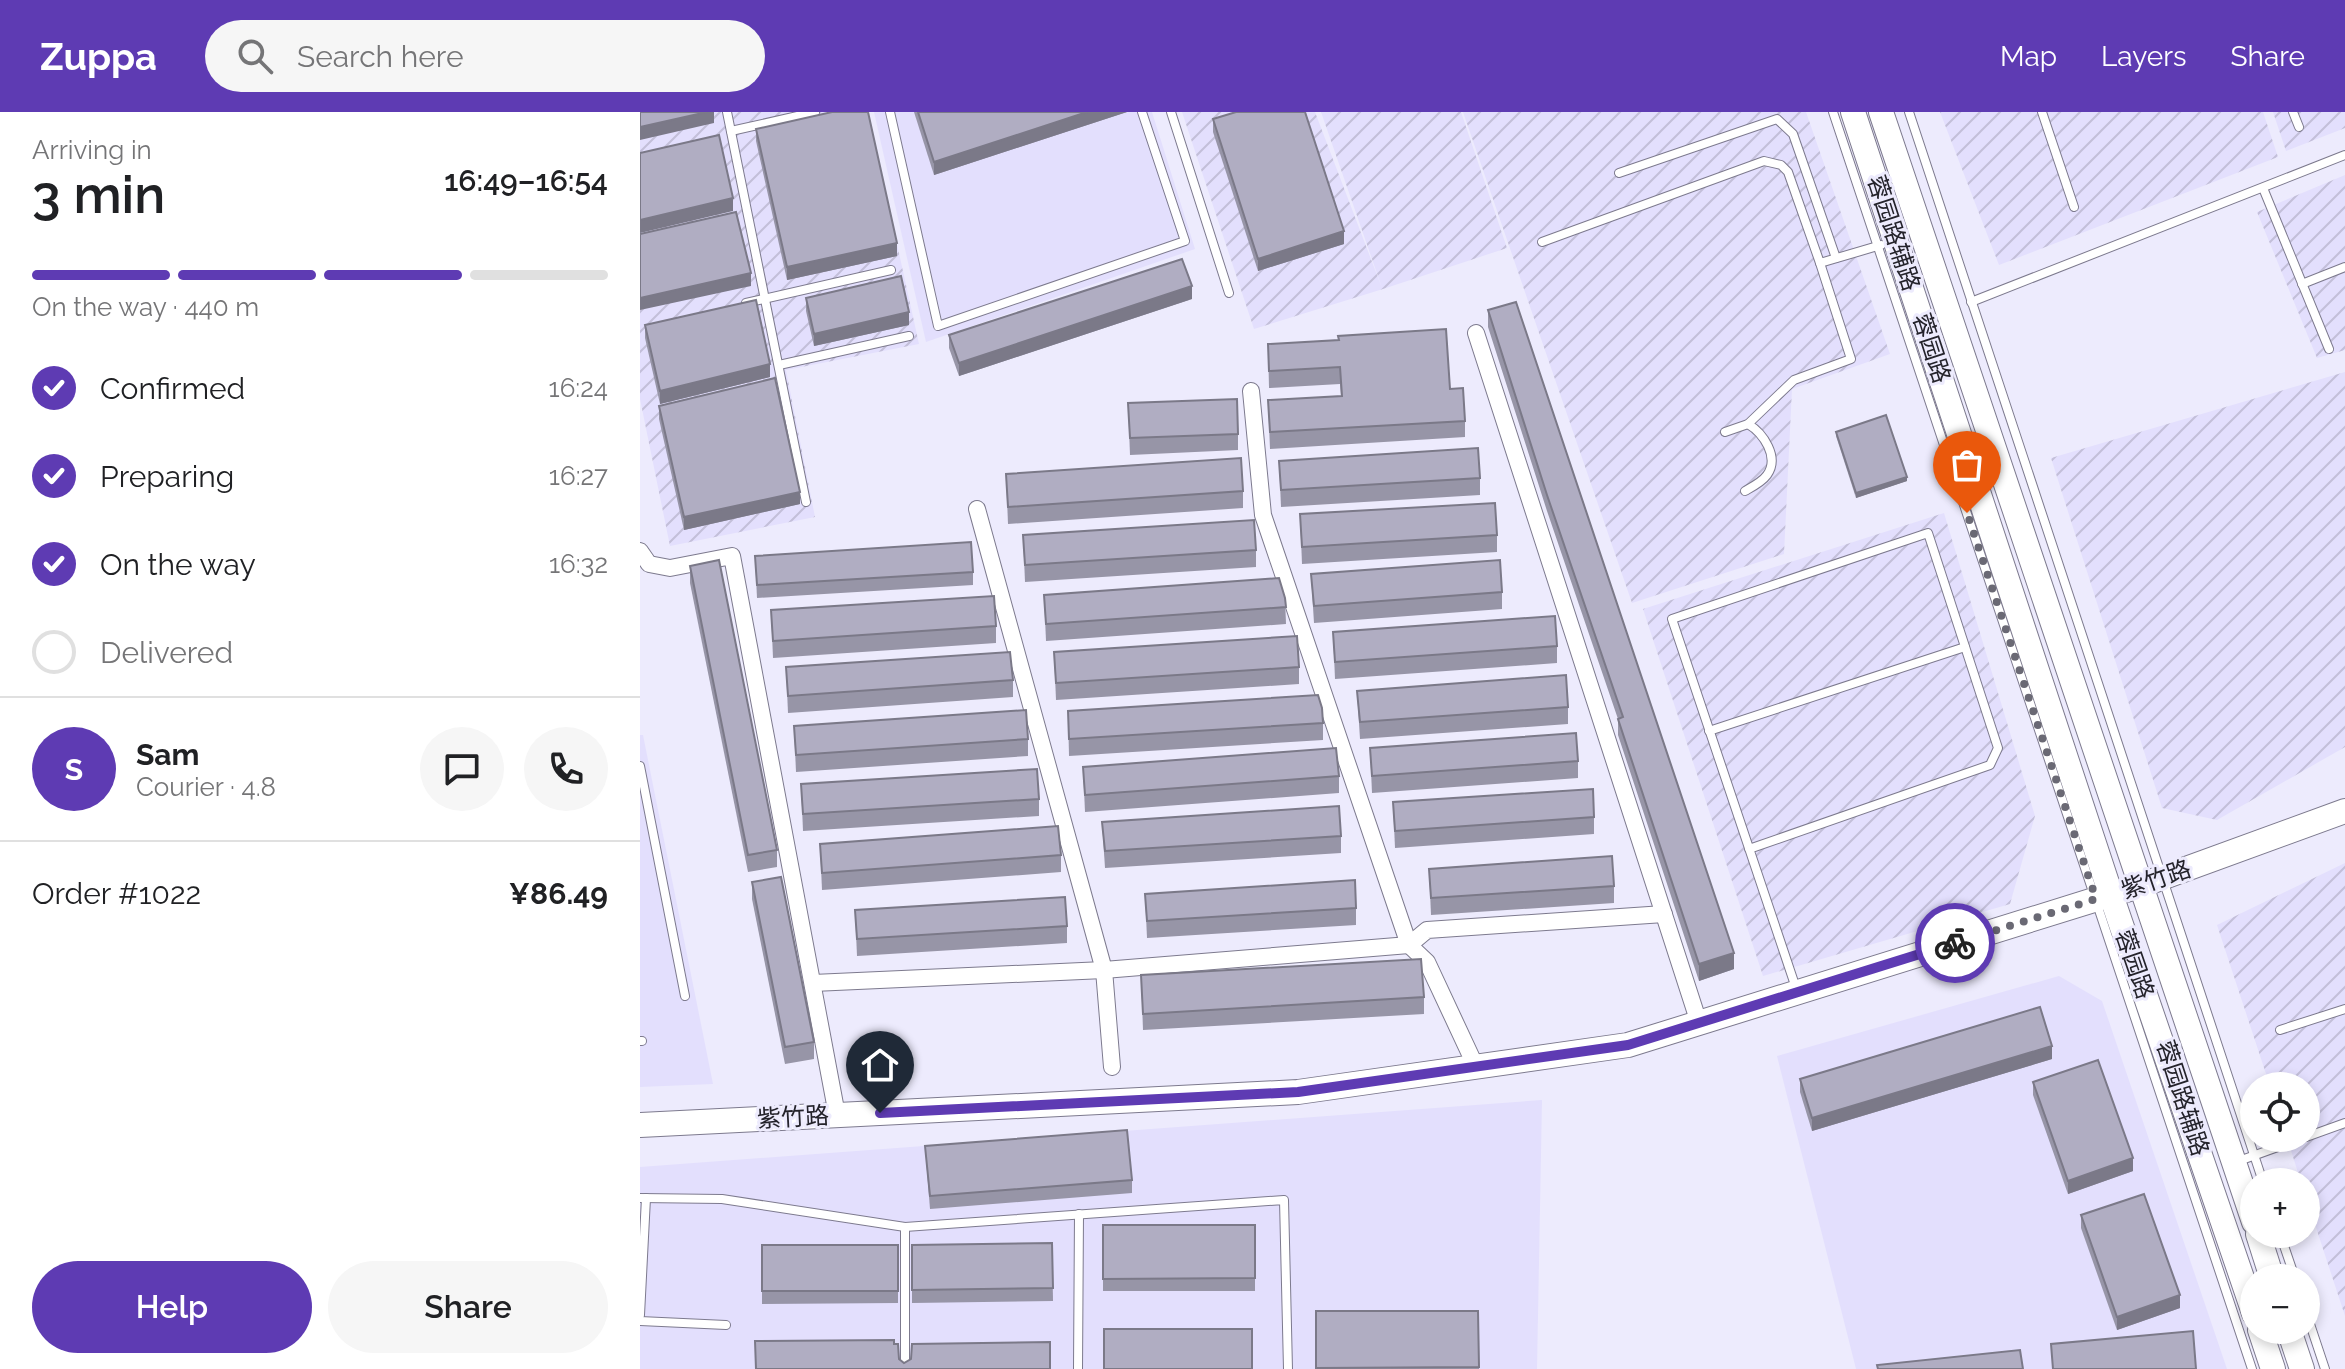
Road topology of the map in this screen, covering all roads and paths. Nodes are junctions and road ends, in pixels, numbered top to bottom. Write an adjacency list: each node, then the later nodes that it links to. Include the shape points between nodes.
1 (727, 112): 14 (lane)
2 (815, 112): 14 (lane)
3 (890, 112): 4 (lane, via 938,326 1185,241)
4 (1142, 112)
5 (1171, 112): 28 (lane)
6 (1833, 112): 22 (lane, 蓉园路辅路)
7 (1853, 112): 22 (street, 蓉园路)
8 (1882, 112): 50 (street, 蓉园路)
9 (1909, 112): 30 (lane)
10 (2042, 112): 18 (lane)
11 (2293, 112): 13 (lane)
12 (1776, 116): 16 (lane); 23 (lane, via 1793,134)
13 (2299, 127)
14 (731, 131): 19 (lane)
15 (2345, 155): 17 (lane)
16 (1619, 173)
17 (2263, 188): 27 (lane); 30 (lane)
18 (2074, 207)
19 (748, 215): 20 (lane); 29 (lane)
20 (733, 219)
21 (1542, 242): 24 (lane, via 1764,161 1788,172)
22 (1887, 244): 23 (lane); 51 (street, 蓉园路)
23 (1836, 258): 24 (lane)
24 (1820, 263): 39 (lane, via 1851,359 1794,380)
25 (2345, 267): 27 (lane)
26 (891, 270): 29 (lane)
27 (2302, 284): 34 (lane)
28 (1229, 293)
29 (765, 299): 31 (lane); 35 (lane)
30 (1971, 302): 50 (lane)
31 (737, 305)
32 (1476, 333): 52 (street)
33 (909, 336): 35 (lane)
34 (2329, 349)
35 (779, 365): 36 (lane)
36 (782, 381): 37 (lane); 42 (lane)
37 (768, 385)
38 (1251, 391): 53 (street, via 1263,515)
39 (1748, 424): 40 (lane); 41 (lane, via 1768,445 1771,464 1766,477)
40 (1725, 432)
41 (1745, 491)
42 (806, 502)
43 (977, 509): 54 (street)
44 (640, 551): 55 (street, via 649,564 670,568 732,556)
45 (1965, 647): 46 (lane); 46 (lane, via 1928,533 1672,619); 49 (lane, via 1998,748 1990,765)
46 (1709, 731): 49 (lane)
47 (640, 766): 57 (lane)
48 (2345, 811): 50 (street, 紫竹路)
49 (1749, 849): 56 (lane)
50 (2152, 881): 51 (street, 紫竹路); 68 (street, 蓉园路)
51 (2103, 897): 56 (street, 紫竹路); 74 (street, 蓉园路); 83 (lane, 蓉园路辅路)
52 (1664, 914): 53 (street, via 1427,930); 59 (street)
53 (1409, 945): 54 (street); 62 (street, via 1427,962)
54 (1104, 970): 55 (street); 61 (street)
55 (813, 983): 63 (street)
56 (1797, 992): 59 (street, 紫竹路)
57 (685, 996)
58 (2345, 1009): 60 (lane)
59 (1699, 1023): 62 (street, 紫竹路, via 1628,1045)
60 (2280, 1030)
61 (1112, 1067)
62 (1476, 1067): 63 (street, 紫竹路, via 1298,1092)
63 (837, 1115): 65 (street, 紫竹路)
64 (2345, 1123): 66 (lane)
65 (640, 1125)
66 (2320, 1132)
67 (2264, 1152): 68 (lane)
68 (2245, 1159): 69 (street, 蓉园路); 70 (lane)
69 (2246, 1168)
70 (2252, 1168)
71 (643, 1198): 73 (lane, via 722,1199); 75 (lane)
72 (1079, 1214): 73 (lane); 81 (lane); 82 (lane, via 1284,1200)
73 (905, 1227): 80 (lane)
74 (2240, 1274)
75 (640, 1318): 76 (lane)
76 (726, 1325)
77 (2265, 1344): 84 (street)
78 (2294, 1344): 85 (street)
79 (2317, 1344): 86 (lane)
80 (905, 1369)
81 (1078, 1369)
82 (1288, 1369)
83 (2252, 1369)
84 (2273, 1369)
85 (2302, 1369)
86 (2325, 1369)

